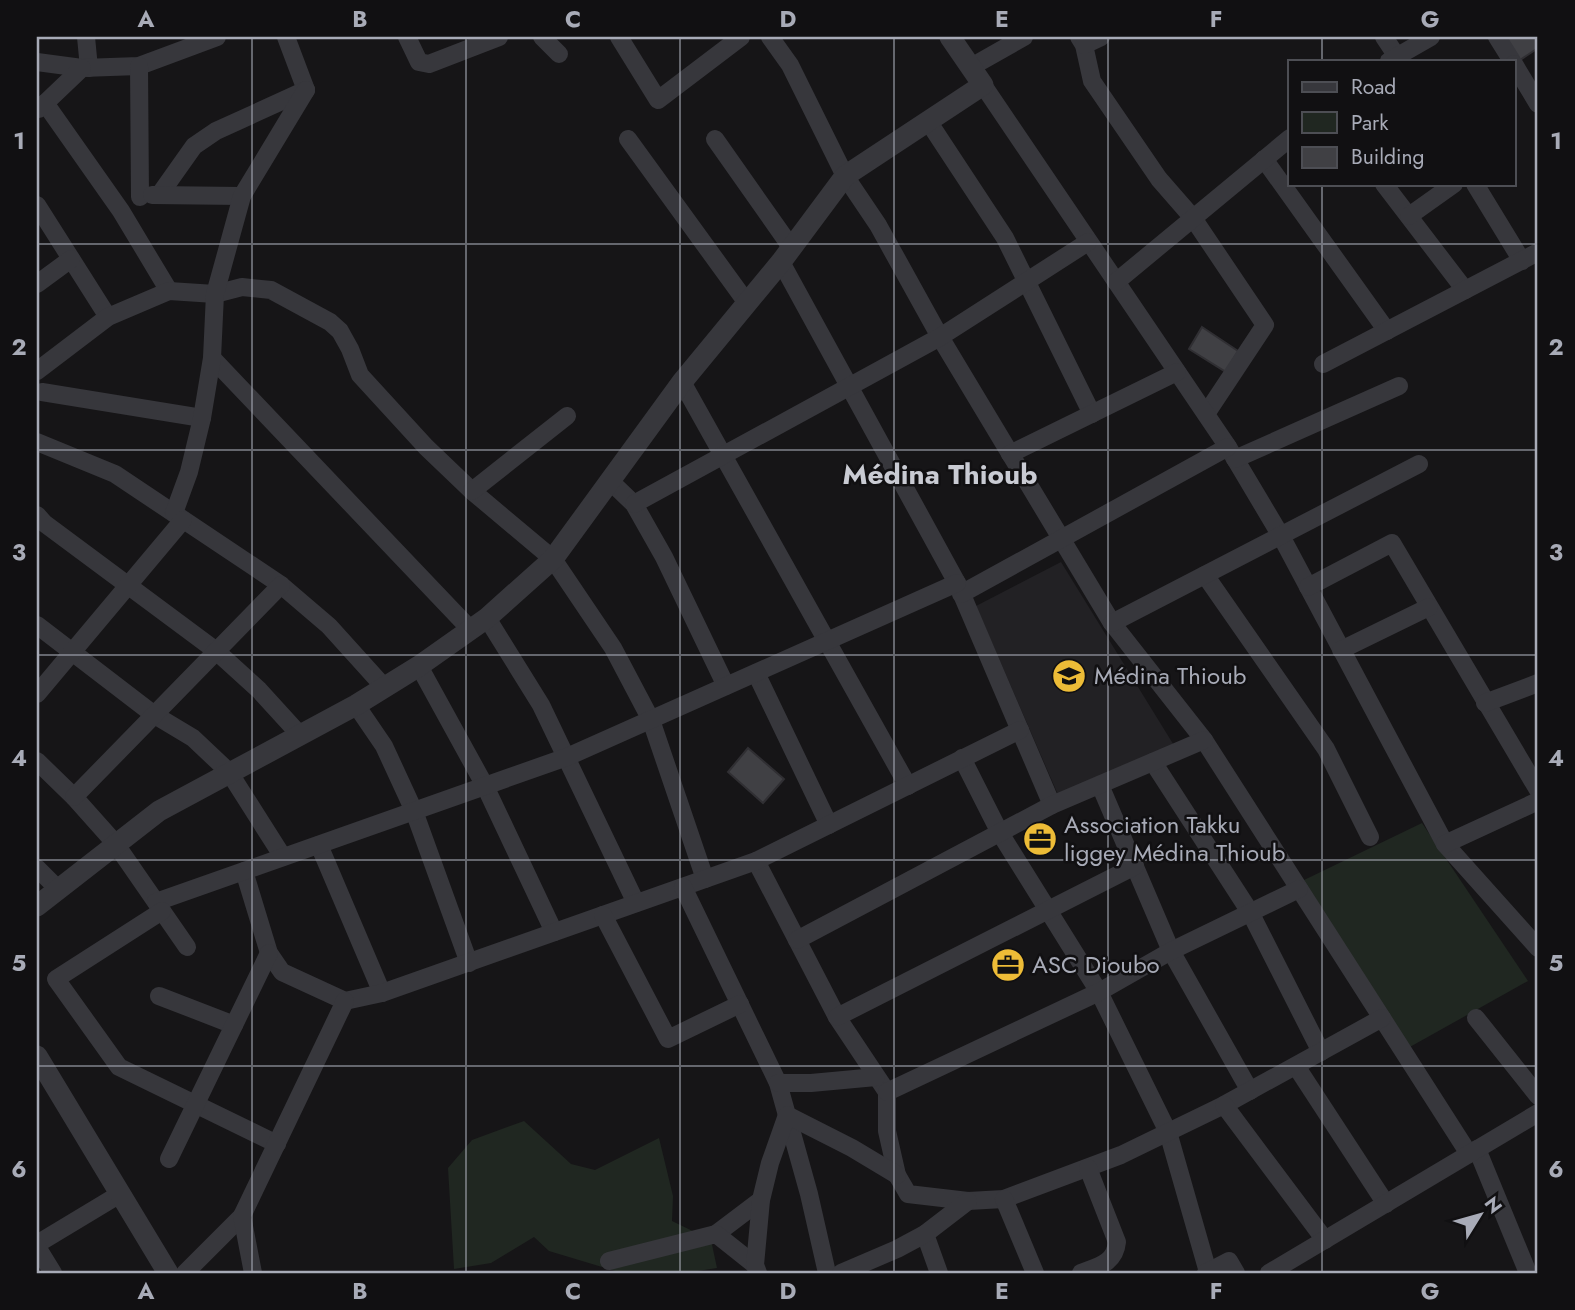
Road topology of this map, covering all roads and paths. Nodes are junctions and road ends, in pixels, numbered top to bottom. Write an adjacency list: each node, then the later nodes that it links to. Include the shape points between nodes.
1 (86, 37): 23 (street)
2 (217, 37): 21 (street)
3 (286, 37): 26 (street)
4 (407, 37): 5 (street, via 419,62 429,64)
5 (499, 37)
6 (542, 37): 17 (street)
7 (619, 37): 8 (street, via 658,100)
8 (741, 37)
9 (770, 37): 34 (street, via 790,65)
10 (950, 37): 22 (street)
11 (1024, 37): 22 (street)
12 (1101, 37): 16 (street)
13 (1384, 37): 18 (street)
14 (1431, 37): 18 (street)
15 (1497, 37): 19 (street)
16 (1082, 41): 44 (street, via 1092,81 1159,179)
17 (559, 54)
18 (1395, 60)
19 (1511, 60)
20 (37, 62): 23 (street)
21 (139, 66): 23 (street); 40 (street)
22 (971, 67): 25 (street)
23 (85, 68): 28 (street)
24 (1516, 68): 27 (street)
25 (983, 85): 29 (street); 45 (street)
26 (306, 90): 38 (street, via 216,131 194,146); 39 (street)
27 (1538, 104)
28 (41, 106): 42 (street)
29 (928, 121): 34 (street); 49 (street, via 1006,239)
30 (628, 139): 55 (street)
31 (715, 139): 46 (street)
32 (1288, 140): 33 (street)
33 (1264, 159): 44 (street); 57 (street)
34 (845, 176): 46 (street); 58 (street, via 878,225)
35 (1386, 186): 43 (street)
36 (1451, 186): 43 (street)
37 (1477, 186): 47 (street)
38 (160, 194): 39 (street); 40 (street)
39 (242, 196): 54 (street)
40 (140, 197): 42 (street)
41 (37, 205): 48 (street)
42 (121, 211): 53 (street)
43 (1409, 216): 52 (street)
44 (1193, 218): 50 (street); 68 (street, via 1265,326)
45 (1088, 242): 49 (street); 50 (street)
46 (786, 254): 55 (street); 64 (street)
47 (1530, 256): 52 (street)
48 (71, 259): 51 (street); 56 (street)
49 (1028, 282): 58 (street); 67 (street)
50 (1116, 282): 62 (street)
51 (37, 284)
52 (1465, 290): 57 (street)
53 (169, 291): 54 (street); 56 (street)
54 (215, 294): 59 (street); 77 (street, via 242,286 271,290 330,322 350,349 359,375)
55 (747, 303): 63 (street)
56 (108, 317): 61 (street)
57 (1387, 331): 60 (street)
58 (940, 337): 64 (street); 74 (street)
59 (212, 358): 70 (street); 91 (street)
60 (1323, 364)
61 (37, 371)
62 (1177, 372): 67 (street); 68 (street)
63 (682, 382): 73 (street); 76 (street)
64 (848, 386): 73 (street); 88 (street)
65 (1399, 386): 72 (street)
66 (39, 390): 70 (street)
67 (1092, 414): 74 (street)
68 (1206, 414): 72 (street)
69 (568, 416): 77 (street)
70 (202, 418): 80 (street)
71 (37, 442): 80 (street, via 115,474)
72 (1231, 453): 81 (street); 82 (street)
73 (722, 454): 78 (street); 93 (street)
74 (1010, 454): 82 (street)
75 (1419, 464): 81 (street)
76 (610, 481): 78 (street); 83 (street)
77 (472, 491): 83 (street)
78 (634, 504): 100 (street)
79 (37, 515): 86 (street)
80 (179, 516): 85 (street); 86 (street)
81 (1281, 536): 84 (street); 87 (street)
82 (1060, 539): 88 (street); 90 (street)
83 (553, 559): 91 (street); 106 (street, via 612,648)
84 (1205, 575): 90 (street); 125 (street, via 1326,748)
85 (281, 585): 94 (street); 101 (street, via 329,626)
86 (128, 586): 94 (street); 96 (street)
87 (1308, 587): 89 (street, via 1392,543); 95 (street)
88 (959, 588): 93 (street); 107 (street)
89 (1429, 607): 95 (street); 103 (street)
90 (1112, 623): 109 (street)
91 (479, 624): 97 (street); 110 (street, via 541,705)
92 (37, 625): 96 (street)
93 (828, 641): 98 (street); 117 (street)
94 (215, 650): 105 (street); 108 (street, via 260,690)
95 (1341, 650): 127 (street)
96 (72, 652): 102 (street); 105 (street)
97 (419, 666): 101 (street); 116 (street)
98 (757, 673): 100 (street); 123 (street)
99 (1538, 683): 103 (street)
100 (726, 686): 106 (street)
101 (385, 688): 104 (street)
102 (37, 694)
103 (1485, 703): 118 (street)
104 (356, 705): 108 (street); 122 (street, via 384,746)
105 (153, 714): 114 (street, via 192,738); 119 (street)
106 (651, 720): 110 (street); 134 (street)
107 (1020, 730): 111 (street); 121 (street)
108 (300, 735): 114 (street)
109 (1203, 740): 113 (street); 137 (street)
110 (567, 757): 116 (street); 138 (street)
111 (962, 758): 117 (street); 124 (street)
112 (37, 761): 119 (street)
113 (1153, 762): 115 (street); 142 (street)
114 (229, 772): 126 (street, via 159,811); 129 (street)
115 (1100, 785): 121 (street); 131 (street)
116 (485, 786): 122 (street); 144 (street)
117 (908, 786): 123 (street)
118 (1538, 790)
119 (74, 797): 126 (street)
120 (1538, 801): 127 (street)
121 (1052, 805): 124 (street)
122 (414, 811): 128 (street); 150 (street)
123 (829, 825): 130 (street)
124 (1000, 833): 141 (street); 145 (street)
125 (1370, 837)
126 (115, 843): 136 (street); 140 (street)
127 (1445, 844): 147 (street)
128 (319, 845): 129 (street); 152 (street)
129 (283, 857): 133 (street)
130 (756, 861): 134 (street); 145 (street)
131 (1135, 866): 141 (street); 148 (street)
132 (37, 868): 136 (street)
133 (244, 871): 140 (street); 149 (street)
134 (705, 879): 135 (street)
135 (683, 887): 138 (street); 155 (street)
136 (58, 889): 139 (street)
137 (1299, 889): 142 (street); 157 (street)
138 (636, 903): 143 (street)
139 (37, 906)
140 (159, 906): 146 (street); 168 (street, via 56,979 119,1067)
141 (1048, 910): 151 (street); 156 (street)
142 (1251, 912): 148 (street); 160 (street)
143 (603, 915): 144 (street); 155 (street, via 668,1039)
144 (554, 932): 150 (street)
145 (797, 940): 156 (street)
146 (187, 947)
147 (1538, 948)
148 (1171, 950): 151 (street); 165 (street)
149 (269, 953): 154 (street, via 282,972); 159 (street)
150 (469, 963): 152 (street)
151 (1099, 992): 166 (street); 172 (street)
152 (382, 993): 154 (street)
153 (159, 996): 159 (street)
154 (345, 1002): 173 (street)
155 (740, 1004): 164 (street)
156 (837, 1017): 163 (street)
157 (1382, 1018): 160 (street); 174 (street)
158 (1476, 1018): 167 (street)
159 (234, 1025): 168 (street)
160 (1321, 1052): 162 (street)
161 (37, 1056): 178 (street)
162 (1296, 1066): 165 (street); 182 (street)
163 (876, 1077): 164 (street); 166 (street)
164 (778, 1083): 171 (street)
165 (1250, 1091): 169 (street)
166 (887, 1092): 177 (street, via 887,1131)
167 (1538, 1096)
168 (195, 1105): 173 (street); 175 (street)
169 (1224, 1105): 172 (street); 186 (street)
170 (1538, 1113): 174 (street)
171 (787, 1115): 177 (street); 180 (street); 190 (street, via 809,1194)
172 (1168, 1132): 176 (street); 199 (street)
173 (276, 1144): 183 (street)
174 (1473, 1152): 182 (street); 202 (street)
175 (169, 1159)
176 (1088, 1168): 179 (street); 198 (street, via 1117,1242 1109,1262)
177 (897, 1175): 181 (street, via 908,1194)
178 (120, 1194): 187 (street); 192 (street)
179 (1004, 1199): 181 (street); 197 (street)
180 (761, 1200): 184 (street); 189 (street)
181 (968, 1201): 185 (street)
182 (1387, 1203): 186 (street)
183 (242, 1216): 193 (street); 194 (street)
184 (716, 1234): 188 (street); 189 (street)
185 (925, 1234): 195 (street); 196 (street)
186 (1325, 1240): 201 (street)
187 (37, 1246): 191 (street)
188 (609, 1261)
189 (757, 1269)
190 (823, 1270)
191 (52, 1273)
192 (168, 1273)
193 (185, 1273)
194 (253, 1273)
195 (841, 1273)
196 (939, 1273)
197 (1035, 1273)
198 (1081, 1273)
199 (1207, 1273): 200 (street, via 1229,1261)
200 (1236, 1273)
201 (1269, 1273)
202 (1528, 1273)

